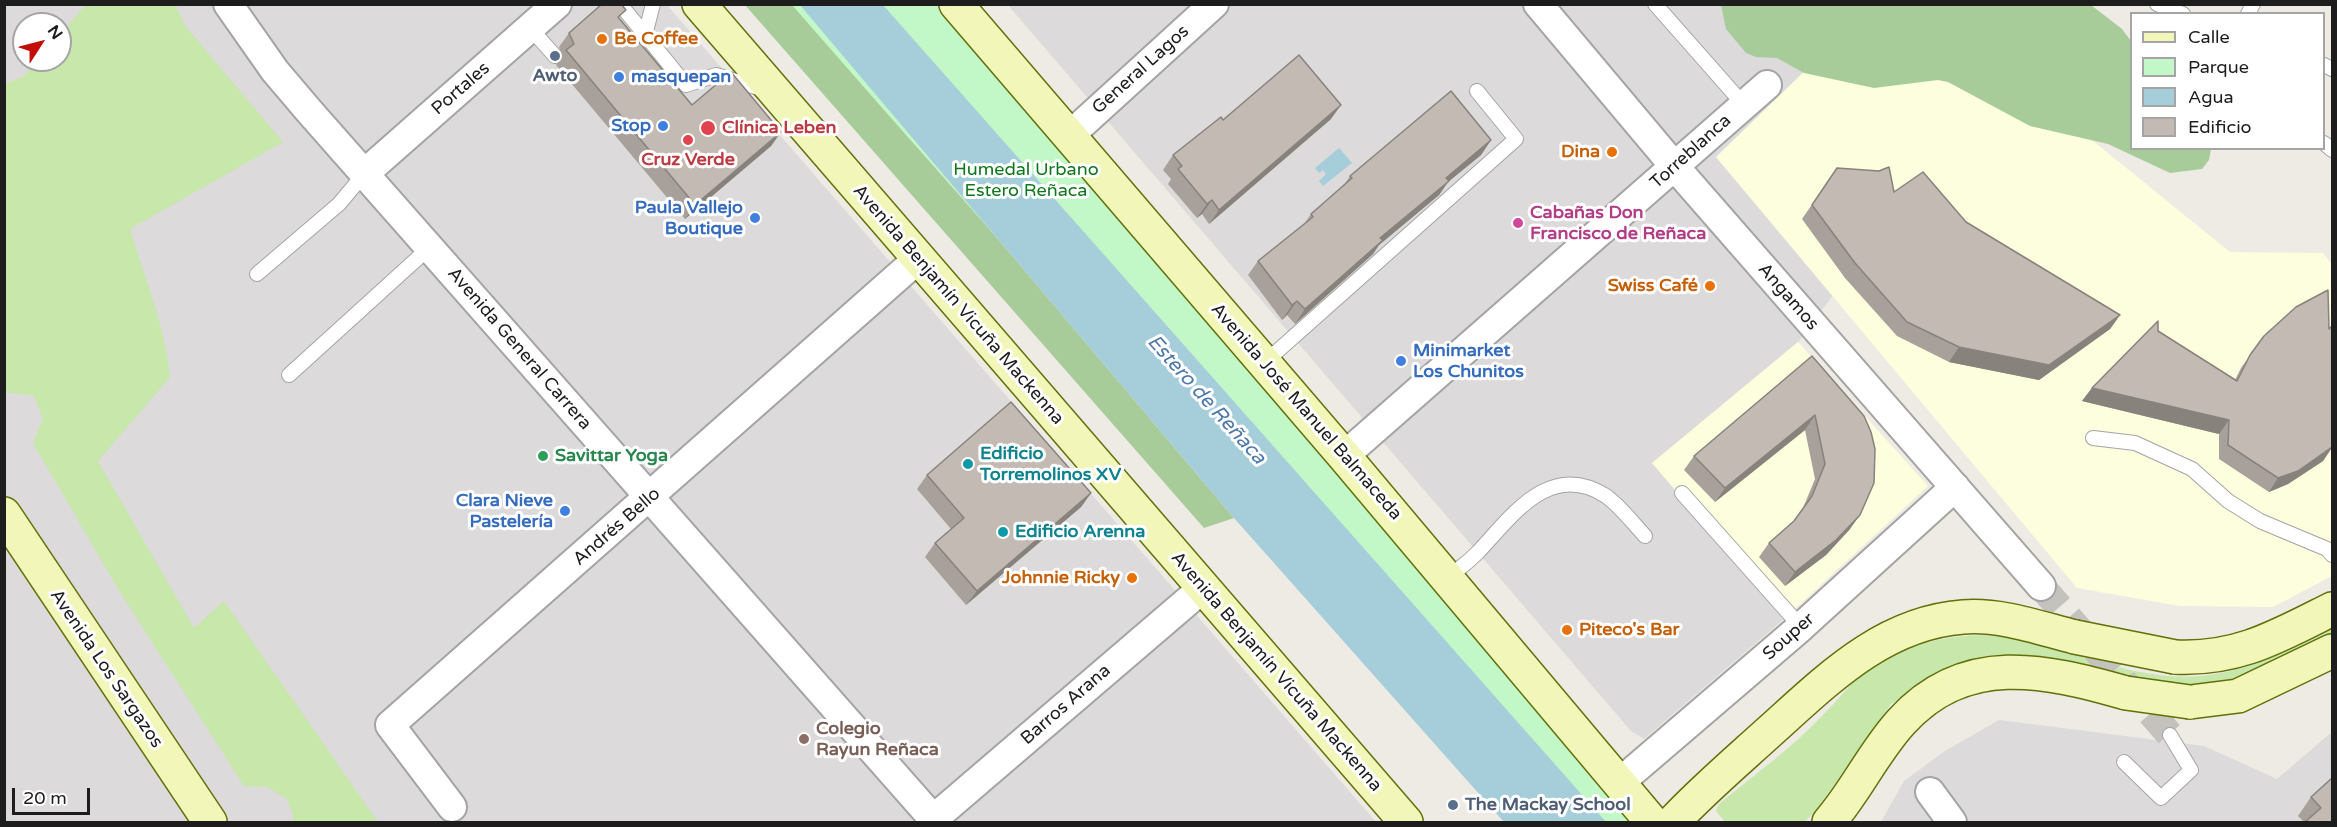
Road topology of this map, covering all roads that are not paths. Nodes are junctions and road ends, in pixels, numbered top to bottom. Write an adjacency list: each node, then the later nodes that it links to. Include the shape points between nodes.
1 (228, 4): 21 (street, Avenida General Carrera, via 275,71)
2 (557, 4): 12 (street, Portales)
3 (620, 4): 13 (lane)
4 (653, 4): 13 (lane)
5 (699, 4): 17 (main road, Avenida Benjamín Vicuña Mackenna)
6 (956, 4): 19 (main road, Avenida José Manuel Balmaceda)
7 (1214, 4): 19 (street, General Lagos)
8 (1538, 4): 20 (street, Angamos)
9 (1655, 4): 18 (lane)
10 (2157, 4): 11 (lane)
11 (2178, 12)
12 (531, 29): 14 (lane); 21 (street, Portales)
13 (645, 34): 17 (lane, via 686,85 716,75)
14 (555, 57)
15 (1767, 85): 18 (street, Torreblanca)
16 (1477, 91): 25 (lane, via 1516,139)
17 (775, 93): 23 (main road, Avenida Benjamín Vicuña Mackenna)
18 (1744, 105): 20 (street, Torreblanca)
19 (1069, 136): 25 (main road, Avenida José Manuel Balmaceda)
20 (1675, 167): 28 (street, Torreblanca); 29 (street, Angamos)
21 (365, 173): 22 (street, Avenida General Carrera); 24 (lane, via 339,204)
22 (430, 247): 26 (lane); 31 (street, Avenida General Carrera)
23 (919, 258): 31 (street, Andrés Bello); 37 (main road, Avenida Benjamín Vicuña Mackenna)
24 (257, 274)
25 (1264, 363): 28 (main road, Avenida José Manuel Balmaceda)
26 (289, 375)
27 (2093, 438): 34 (lane, via 2135,444 2192,469 2228,501 2260,521 2327,549)
28 (1344, 456): 35 (main road, Avenida José Manuel Balmaceda)
29 (1955, 488): 36 (street, Angamos); 39 (street, Souper)
30 (1682, 493): 39 (lane)
31 (650, 498): 45 (street, Andrés Bello, via 390,725); 47 (street, Avenida General Carrera)
32 (4, 514): 46 (main road, Avenida Los Sargazos)
33 (1645, 536): 35 (lane, via 1607,497 1593,490 1564,486 1548,489 1521,504 1478,552)
34 (2332, 555)
35 (1448, 578): 43 (main road, Avenida José Manuel Balmaceda)
36 (2041, 586)
37 (1203, 588): 47 (street, Barros Arana); 48 (main road, Avenida Benjamín Vicuña Mackenna)
38 (2332, 609): 50 (main road, bridge, via 2261,644 2206,657 2175,657 1982,616 1937,620 1887,637 1831,677)
39 (1801, 627): 43 (street, Souper)
40 (2332, 651): 51 (main road, bridge, via 2238,696 2190,702 2126,693 2027,671 1995,672 1953,684 1934,694 1901,722)
41 (2170, 735): 42 (lane, via 2191,770 2161,798)
42 (2124, 762)
43 (1619, 783): 49 (main road, Avenida José Manuel Balmaceda)
44 (1930, 792): 52 (street)
45 (452, 807)
46 (210, 822)
47 (933, 822)
48 (1406, 822)
49 (1652, 822)
50 (1673, 822)
51 (1829, 822)
52 (1952, 822)

